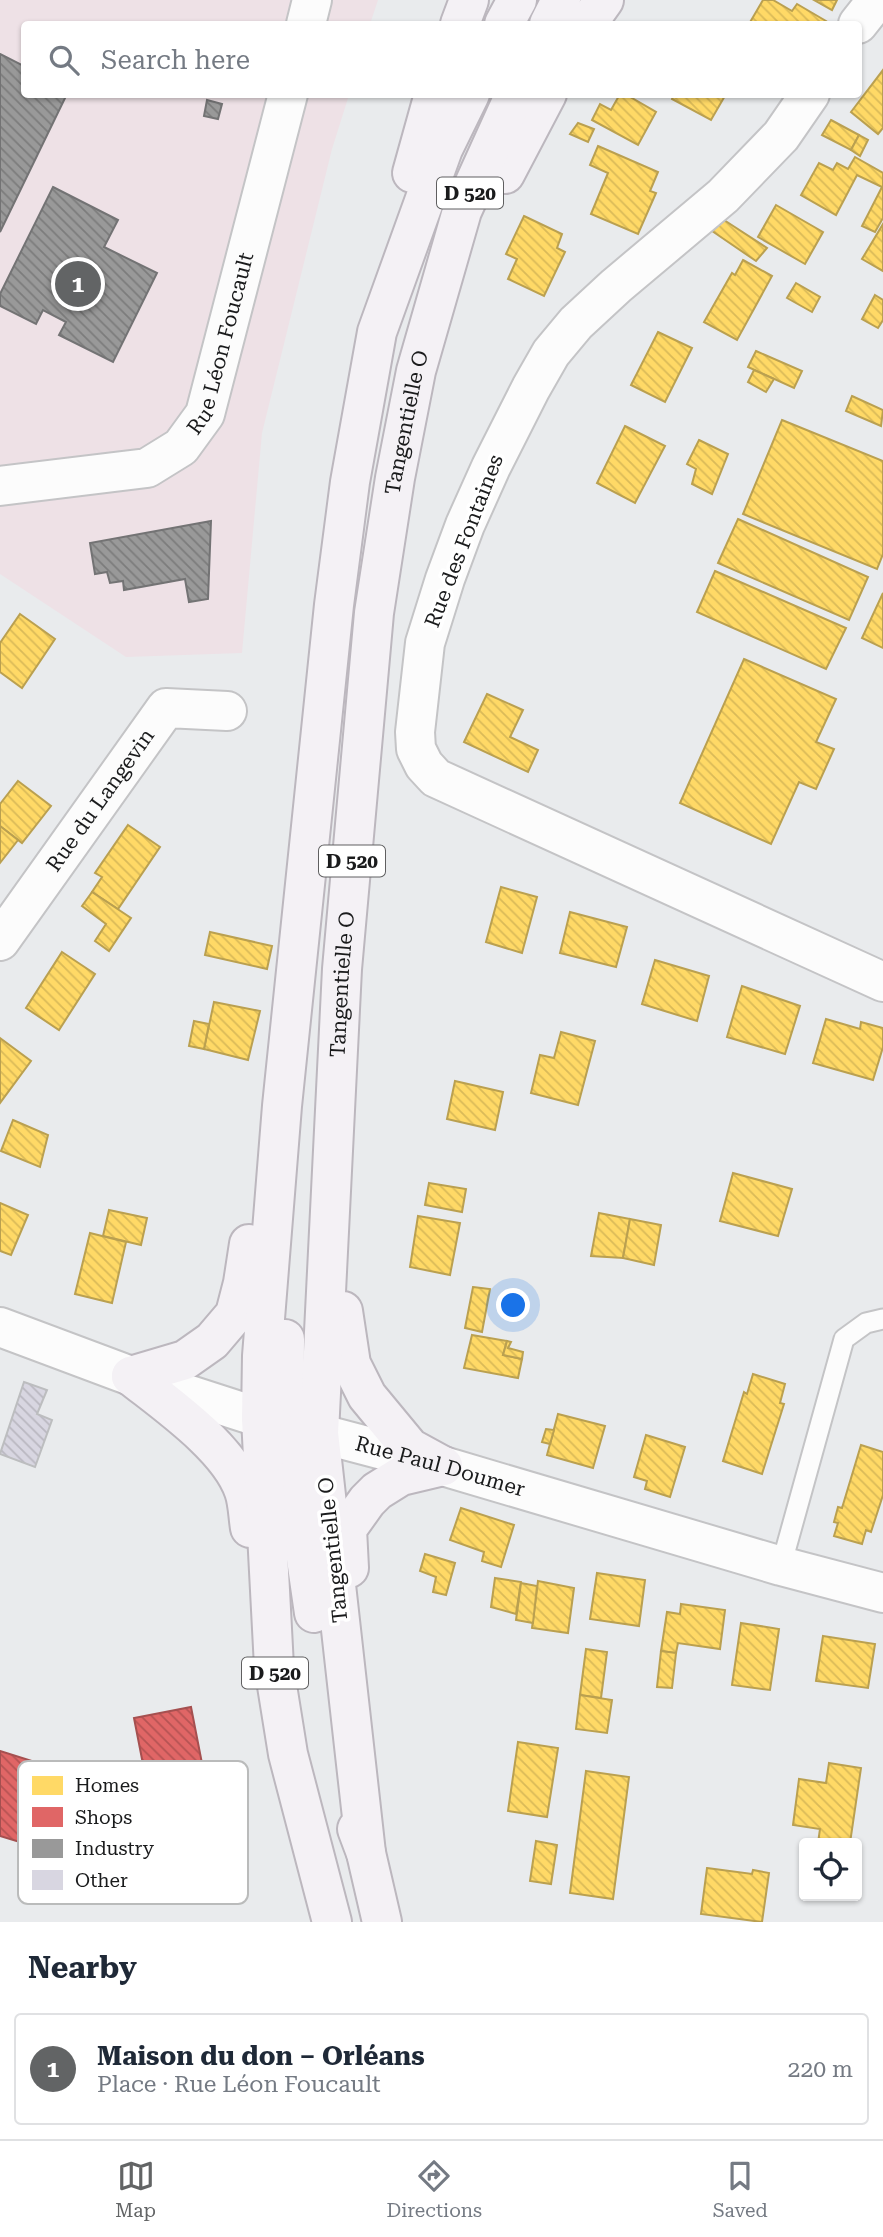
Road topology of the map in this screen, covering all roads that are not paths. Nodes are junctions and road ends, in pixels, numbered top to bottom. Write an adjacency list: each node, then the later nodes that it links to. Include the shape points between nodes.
1 (312, 0): 7 (street)
2 (469, 0): 8 (main road)
3 (517, 0): 9 (main road)
4 (561, 0): 10 (main road)
5 (604, 0): 11 (main road)
6 (877, 0): 12 (street)
7 (307, 21)
8 (461, 21)
9 (506, 21)
10 (550, 21)
11 (589, 21)
12 (860, 21)
13 (287, 98): 21 (street, Rue Léon Foucault, via 205,414 197,425 181,446 147,468)
14 (433, 98): 20 (main road, via 404,200)
15 (468, 98): 20 (main road, D 520, via 443,149)
16 (513, 98): 19 (main road, Tangentielle O / D 520, via 462,211)
17 (545, 98): 19 (main road, via 486,214)
18 (807, 98): 25 (street, Rue des Fontaines, via 781,136 723,196 615,286 551,353 491,467 445,579 425,643 416,749 436,778)
19 (438, 295): 27 (main road, Tangentielle O / D 520, via 416,371 374,613 342,969)
20 (377, 331): 24 (main road, D 520, via 349,482 337,578)
21 (0, 486)
22 (228, 711): 23 (street, Rue du Langevin, via 166,708)
23 (0, 942)
24 (299, 959): 26 (main road, D 520); 30 (main road, D 520, via 285,1010 235,1314 212,1341 185,1360)
25 (883, 982)
26 (282, 1106): 31 (main road, D 520); 32 (main road, D 520, via 291,1163 285,1358 289,1395 296,1412)
27 (331, 1235): 32 (main road, Tangentielle O / D 520); 33 (main road, via 351,1364 367,1396 410,1448)
28 (883, 1319): 34 (lane, via 866,1323 844,1339)
29 (0, 1327): 30 (street, Rue Paul Doumer)
30 (131, 1376): 31 (street, Rue Paul Doumer); 36 (main road, D 520, via 208,1440 243,1489)
31 (261, 1418): 32 (street, Rue Paul Doumer); 36 (main road, D 520); 37 (main road, D 520, via 296,1451 335,1772)
32 (319, 1433): 33 (street, Rue Paul Doumer); 37 (main road, Tangentielle O / D 520)
33 (443, 1466): 34 (street, Rue Paul Doumer); 37 (main road, via 401,1476 377,1491 347,1529)
34 (781, 1566): 35 (street, Rue Paul Doumer)
35 (883, 1593)
36 (275, 1667): 38 (main road, D 520, via 288,1754)
37 (366, 1853): 39 (main road, D 520)
38 (332, 1922)
39 (382, 1922)

